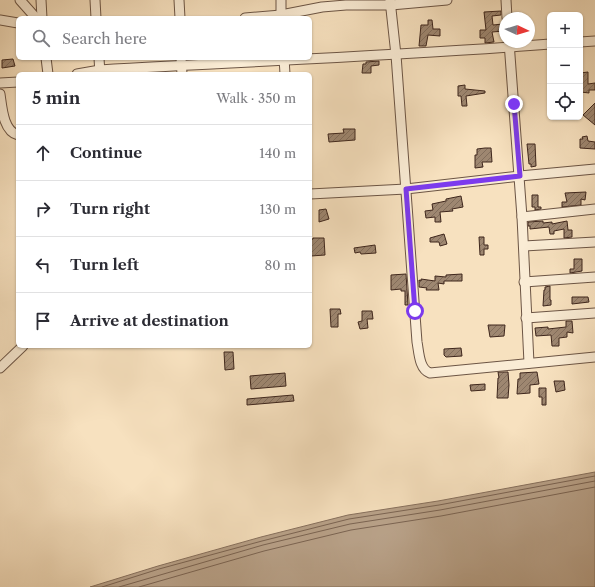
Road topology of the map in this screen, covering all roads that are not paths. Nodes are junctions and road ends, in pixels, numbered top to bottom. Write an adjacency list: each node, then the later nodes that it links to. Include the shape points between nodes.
1 (20, 0): 10 (street)
2 (41, 0): 11 (street)
3 (95, 0): 12 (street)
4 (179, 0): 13 (street)
5 (281, 0): 14 (street)
6 (448, 0): 8 (street)
7 (506, 0): 9 (street)
8 (390, 2): 14 (street, via 322,7); 23 (street)
9 (507, 12)
10 (34, 16)
11 (42, 16)
12 (96, 16)
13 (180, 16)
14 (281, 16)
15 (0, 20): 16 (street)
16 (16, 23)
17 (595, 41): 18 (street)
18 (583, 42)
19 (535, 44): 20 (street)
20 (547, 44)
21 (499, 46): 23 (street)
22 (509, 48): 38 (street)
23 (396, 55): 24 (street); 39 (street)
24 (312, 58)
25 (46, 60): 30 (street)
26 (99, 60): 31 (street)
27 (269, 60): 29 (street)
28 (284, 60): 32 (street)
29 (182, 66): 31 (street)
30 (48, 72)
31 (100, 72)
32 (285, 72)
33 (16, 82): 34 (street)
34 (0, 83)
35 (0, 94): 36 (street, via 8,128)
36 (16, 135)
37 (595, 169): 38 (street)
38 (520, 176): 39 (street); 42 (street)
39 (406, 189): 40 (street); 51 (street, via 417,342 423,368 430,372)
40 (312, 194)
41 (595, 209): 42 (street)
42 (522, 217): 44 (street)
43 (595, 242): 44 (street)
44 (524, 246): 46 (street)
45 (595, 276): 46 (street)
46 (524, 282): 48 (street)
47 (595, 313): 48 (street)
48 (526, 318): 51 (street)
49 (21, 348): 52 (street)
50 (595, 357): 51 (street)
51 (528, 363)
52 (0, 368)

